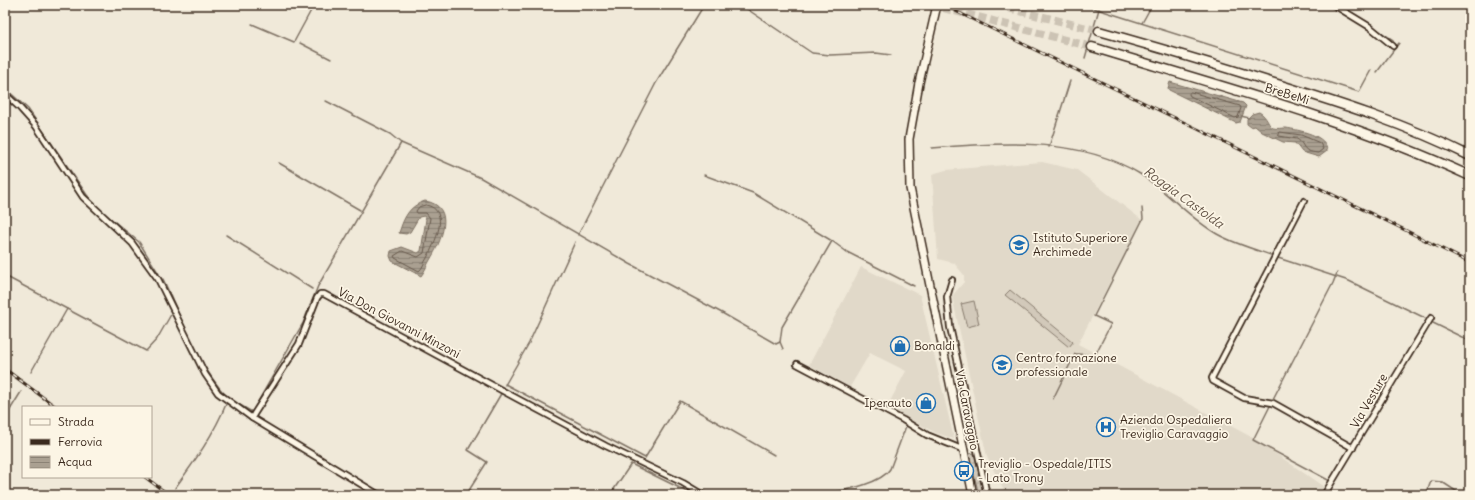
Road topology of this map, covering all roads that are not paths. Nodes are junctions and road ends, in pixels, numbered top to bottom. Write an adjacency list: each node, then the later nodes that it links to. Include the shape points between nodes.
1 (937, 5): 14 (main road, Via Caravaggio, bridge, via 909,134 908,163 914,212)
2 (1334, 5): 4 (street, via 1370,27)
3 (1099, 31): 7 (highway, BreBeMi, via 1166,49 1363,111 1436,139)
4 (1393, 46)
5 (1092, 47): 8 (highway, BreBeMi, via 1356,128 1428,156)
6 (5, 94): 13 (street, via 36,126 83,197 132,243 158,279 205,374 218,393)
7 (1470, 156)
8 (1470, 176)
9 (1304, 201): 16 (street, via 1212,378 1213,381 1244,398 1273,403)
10 (952, 280): 21 (street, via 947,297 950,327)
11 (1431, 318): 16 (street, Via Vesture)
12 (797, 364): 15 (street, via 932,438)
13 (252, 418): 18 (street); 19 (street, Via Don Giovanni Minzoni, via 299,344 317,298 324,294 606,446)
14 (962, 441): 15 (street); 17 (main road, Via Caravaggio)
15 (955, 446): 17 (street)
16 (1354, 448): 22 (street, Via Vesture)
17 (964, 450): 20 (main road, Via Caravaggio)
18 (379, 495)
19 (703, 495)
20 (974, 495)
21 (987, 495)
22 (1324, 495)

